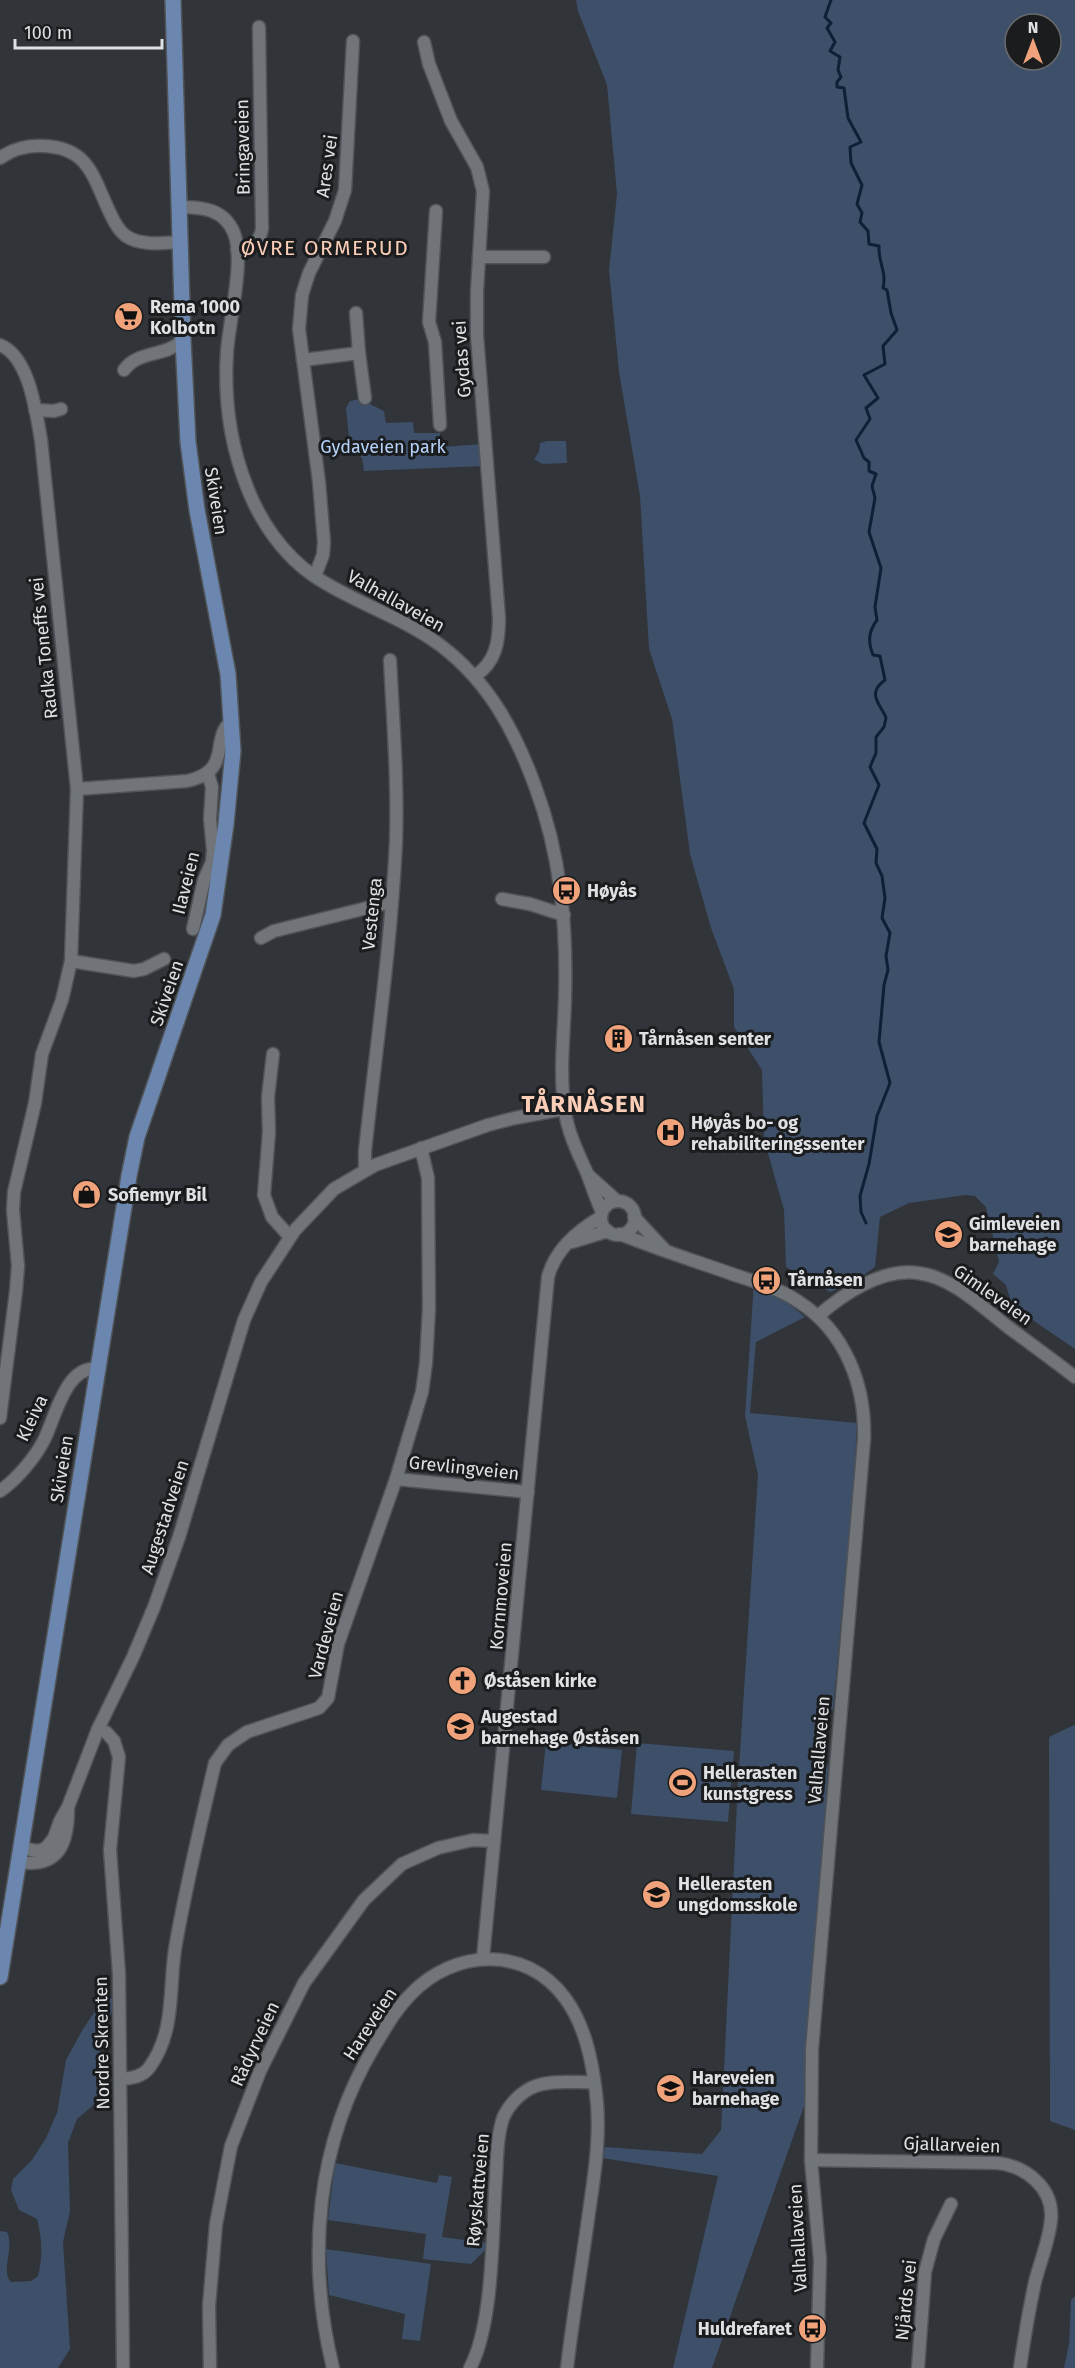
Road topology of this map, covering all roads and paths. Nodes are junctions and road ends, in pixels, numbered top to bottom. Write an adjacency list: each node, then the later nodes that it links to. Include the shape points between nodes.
1 (173, 6): 6 (main road, Skiveien)
2 (259, 27): 9 (street, Bringaveien, via 262,230 257,243)
3 (353, 41): 16 (street, Ares vei, via 345,190 302,295 299,329)
4 (424, 42): 10 (street, Gydas vei, via 451,121 477,166 483,191)
5 (0, 159): 8 (street, via 32,146 71,152 86,163 114,222 127,237 150,243)
6 (179, 207): 8 (main road, Skiveien); 9 (street, Valhallaveien, via 205,208 221,216 232,230)
7 (436, 211): 21 (street, Gydas vei, via 429,322 435,342)
8 (180, 242): 13 (main road, Skiveien)
9 (237, 250): 22 (street, Valhallaveien, via 226,369 235,450 248,490 266,525)
10 (479, 257): 11 (street); 24 (street, Gydas vei, via 477,335 499,618 492,660)
11 (544, 257)
12 (356, 312): 15 (street)
13 (183, 339): 17 (street, via 177,346 130,361); 25 (main road, Skiveien, via 192,476 226,664)
14 (0, 345): 19 (street, Radka Toneffs vei, via 14,353 22,367)
15 (359, 353): 16 (street); 18 (street)
16 (303, 360): 22 (street, Ares vei, via 324,542)
17 (124, 370)
18 (365, 398)
19 (35, 410): 20 (street); 27 (street, Radka Toneffs vei)
20 (61, 410)
21 (440, 425)
22 (315, 576): 24 (street, Valhallaveien, via 423,633)
23 (390, 660): 29 (street, Vestenga, via 396,807)
24 (475, 676): 30 (street, Valhallaveien, via 511,729 536,788 555,853)
25 (232, 720): 26 (street, Ilaveien, via 226,725 215,764); 48 (main road, Skiveien, via 230,787 213,915 137,1137)
26 (208, 774): 27 (street, via 187,781); 31 (street, Ilaveien, via 212,787 212,862)
27 (78, 789): 34 (street, Radka Toneffs vei)
28 (502, 900): 30 (street)
29 (391, 902): 32 (street, via 274,931); 38 (street, Vestenga)
30 (564, 915): 36 (street, Valhallaveien)
31 (193, 929)
32 (261, 938)
33 (164, 960): 34 (street, via 134,971)
34 (71, 961): 50 (street, Radka Toneffs vei, via 62,1000 42,1054 14,1192 16,1292)
35 (273, 1054): 44 (street, via 264,1195 272,1217)
36 (564, 1109): 37 (street, Augestadveien, via 515,1118); 39 (street, Valhallaveien)
37 (421, 1148): 38 (street, Augestadveien); 51 (street, Vardeveien, via 428,1178 426,1363 422,1392)
38 (365, 1170): 44 (street, Augestadveien, via 334,1189)
39 (587, 1174): 40 (street, Valhallaveien); 41 (street, Valhallaveien)
40 (617, 1201): 41 (street, via 606,1205); 42 (street, via 627,1204)
41 (601, 1214): 43 (street, via 602,1225); 45 (street, Kornmoveien)
42 (634, 1217): 43 (street, via 631,1228); 46 (street, Valhallaveien)
43 (614, 1233): 45 (street); 46 (street, Valhallaveien)
44 (290, 1237): 54 (street, Augestadveien, via 261,1282 244,1320 158,1597)
45 (568, 1243): 53 (street, Kornmoveien, via 556,1257 548,1277)
46 (665, 1250): 47 (street, Valhallaveien, via 782,1292)
47 (818, 1316): 49 (street, Gimleveien, via 873,1281 901,1274 924,1274 962,1292); 61 (street, Valhallaveien, via 837,1339 854,1372 864,1424 813,2034)
48 (97, 1369): 52 (street, Kleiva, via 78,1374 64,1394 42,1444); 56 (main road, Skiveien)
49 (1075, 1377)
50 (0, 1418)
51 (396, 1479): 53 (street, Grevlingveien); 59 (street, Vardeveien, via 338,1644 325,1704 247,1732 228,1745 215,1762 174,1953 168,2024 150,2067 139,2076)
52 (0, 1491)
53 (528, 1492): 55 (street, Kornmoveien)
54 (98, 1729): 56 (street, Augestadveien, via 54,1838 46,1848); 59 (street, Nordre Skrenten, via 114,1741 119,1757 110,1850 119,1974)
55 (494, 1840): 57 (street, Kornmoveien); 64 (street, Rådyrveien, via 438,1848 402,1864 364,1900 304,1983 260,2071 231,2146 216,2224 209,2306)
56 (19, 1855): 58 (main road, Skiveien)
57 (483, 1958): 60 (street, Hareveien, via 528,1968 564,1996 580,2025); 65 (street, Hareveien, via 448,1968 412,1993 396,2011 361,2068 344,2108 324,2174 319,2229 321,2298)
58 (0, 1977)
59 (121, 2079): 63 (street, Nordre Skrenten)
60 (594, 2082): 66 (street, Røyskattveien, via 531,2088 519,2096 504,2118 497,2157 488,2299 476,2358); 67 (street, Hareveien, via 598,2117 596,2159)
61 (811, 2160): 68 (street, Valhallaveien, via 820,2260); 70 (street, Gjallarveien, via 997,2163 1017,2168 1037,2182 1049,2202 1051,2219)
62 (951, 2204): 69 (street, Njårds vei, via 926,2263)
63 (123, 2368)
64 (210, 2368)
65 (333, 2368)
66 (470, 2368)
67 (567, 2368)
68 (817, 2368)
69 (918, 2368)
70 (1020, 2368)

